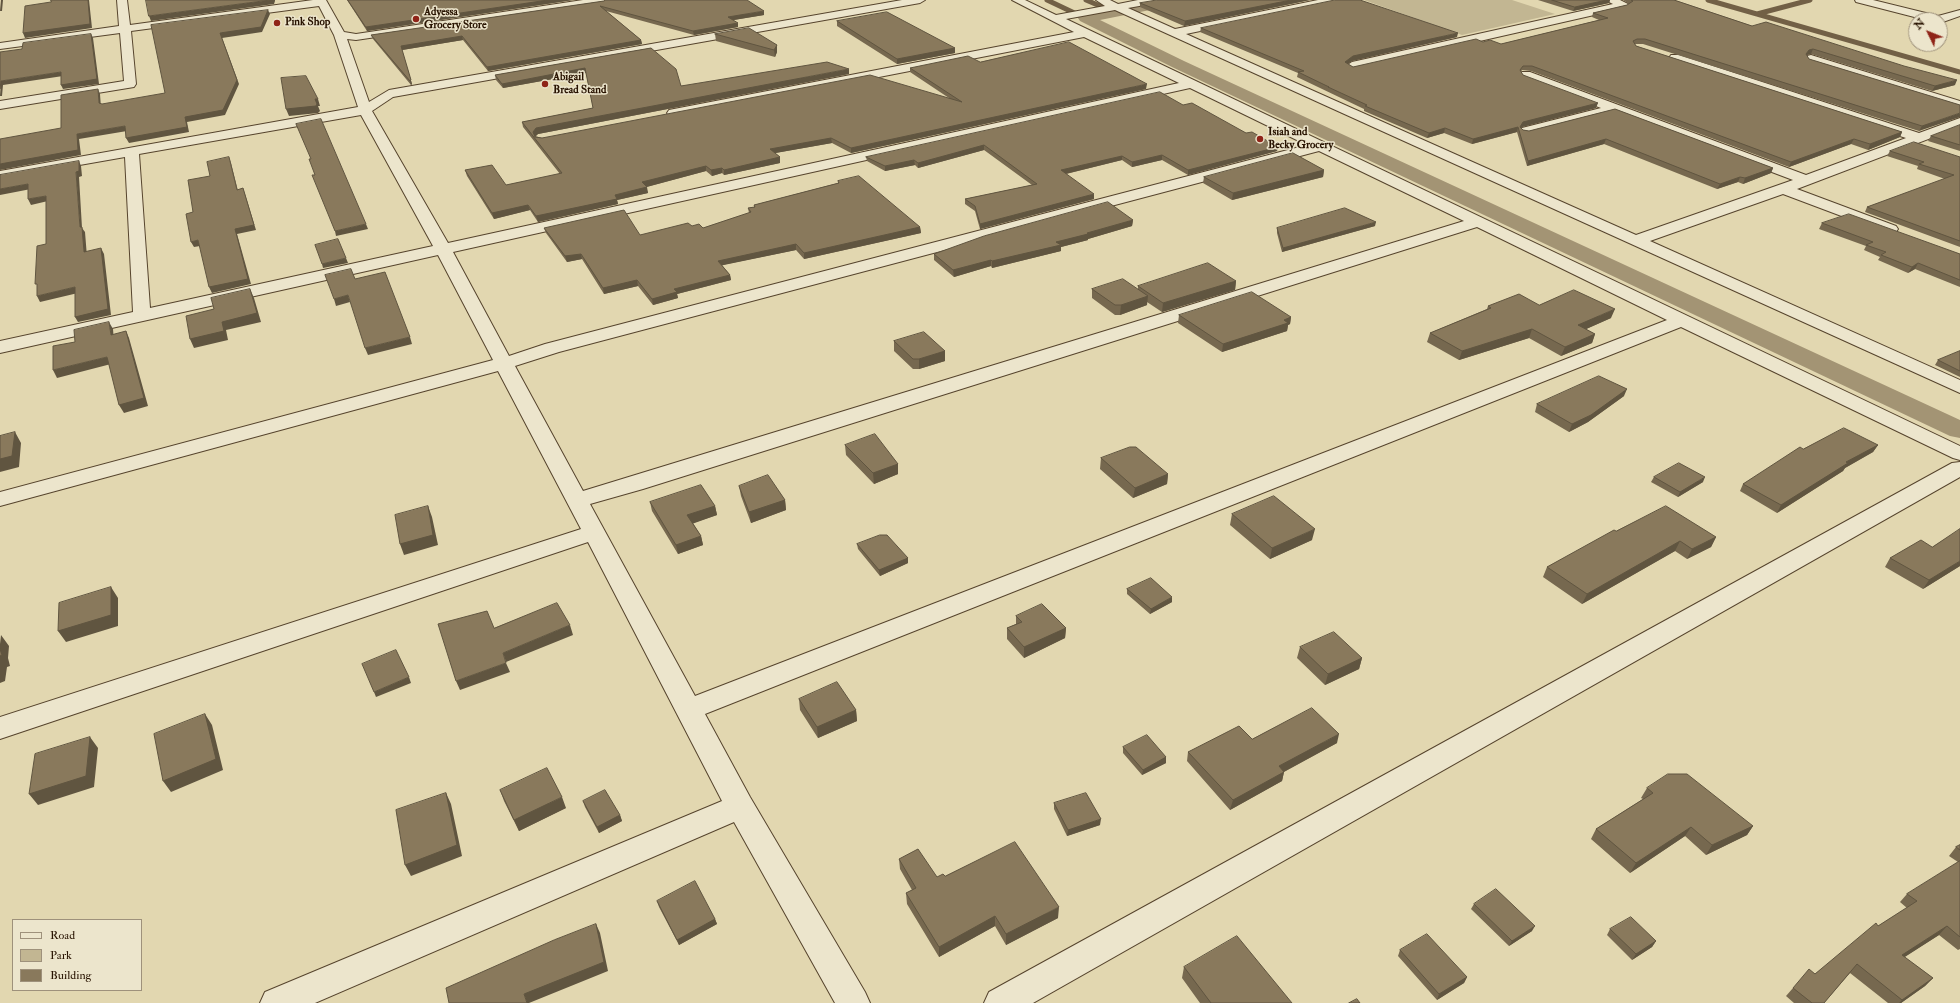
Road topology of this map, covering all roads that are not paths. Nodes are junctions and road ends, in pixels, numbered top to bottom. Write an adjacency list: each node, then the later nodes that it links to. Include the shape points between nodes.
1 (122, 0): 18 (street)
2 (604, 0): 21 (street, via 356,37)
3 (920, 0): 31 (street, via 389,94)
4 (1017, 0): 15 (street)
5 (1101, 0): 11 (street)
6 (1156, 0): 11 (street)
7 (1333, 0): 20 (street)
8 (1610, 0): 25 (street, via 1625,5)
9 (1860, 0): 12 (street)
10 (321, 1): 18 (street); 21 (street)
11 (1117, 7): 15 (street); 20 (street)
12 (1908, 12)
13 (1960, 13): 14 (street)
14 (1948, 17)
15 (1055, 18): 19 (street)
16 (1948, 22): 17 (street)
17 (1960, 25)
18 (125, 29): 22 (street); 28 (street, via 130,84)
19 (1085, 33): 27 (street); 32 (street)
20 (1174, 33): 44 (street)
21 (340, 35): 31 (street)
22 (0, 46)
23 (1662, 54): 35 (street)
24 (1811, 59): 29 (street)
25 (1352, 66)
26 (1526, 75): 30 (street)
27 (1191, 84): 36 (street); 45 (street)
28 (0, 105)
29 (1960, 105)
30 (1614, 108): 34 (street); 40 (street)
31 (365, 110): 38 (street); 45 (street)
32 (659, 116)
33 (1960, 122): 35 (street)
34 (1527, 132)
35 (1914, 139): 37 (street); 40 (street)
36 (1320, 146): 42 (street); 49 (street, via 552,348)
37 (1931, 148)
38 (132, 151): 39 (street); 46 (street)
39 (0, 175)
40 (1806, 180): 41 (street)
41 (1783, 188): 43 (street); 44 (street)
42 (1478, 222): 47 (street); 54 (street)
43 (1901, 233)
44 (1635, 241): 50 (street)
45 (443, 249): 46 (street); 49 (street)
46 (142, 315): 48 (street)
47 (1682, 320): 51 (street); 56 (street)
48 (0, 347)
49 (505, 363): 53 (street); 54 (street)
50 (1960, 387)
51 (1960, 454)
52 (1960, 468): 61 (street)
53 (0, 499)
54 (578, 500): 55 (street)
55 (595, 532): 56 (street); 57 (street)
56 (689, 709): 58 (street)
57 (0, 728)
58 (740, 806): 59 (street); 60 (street)
59 (277, 1003)
60 (853, 1003)
61 (1001, 1003)

